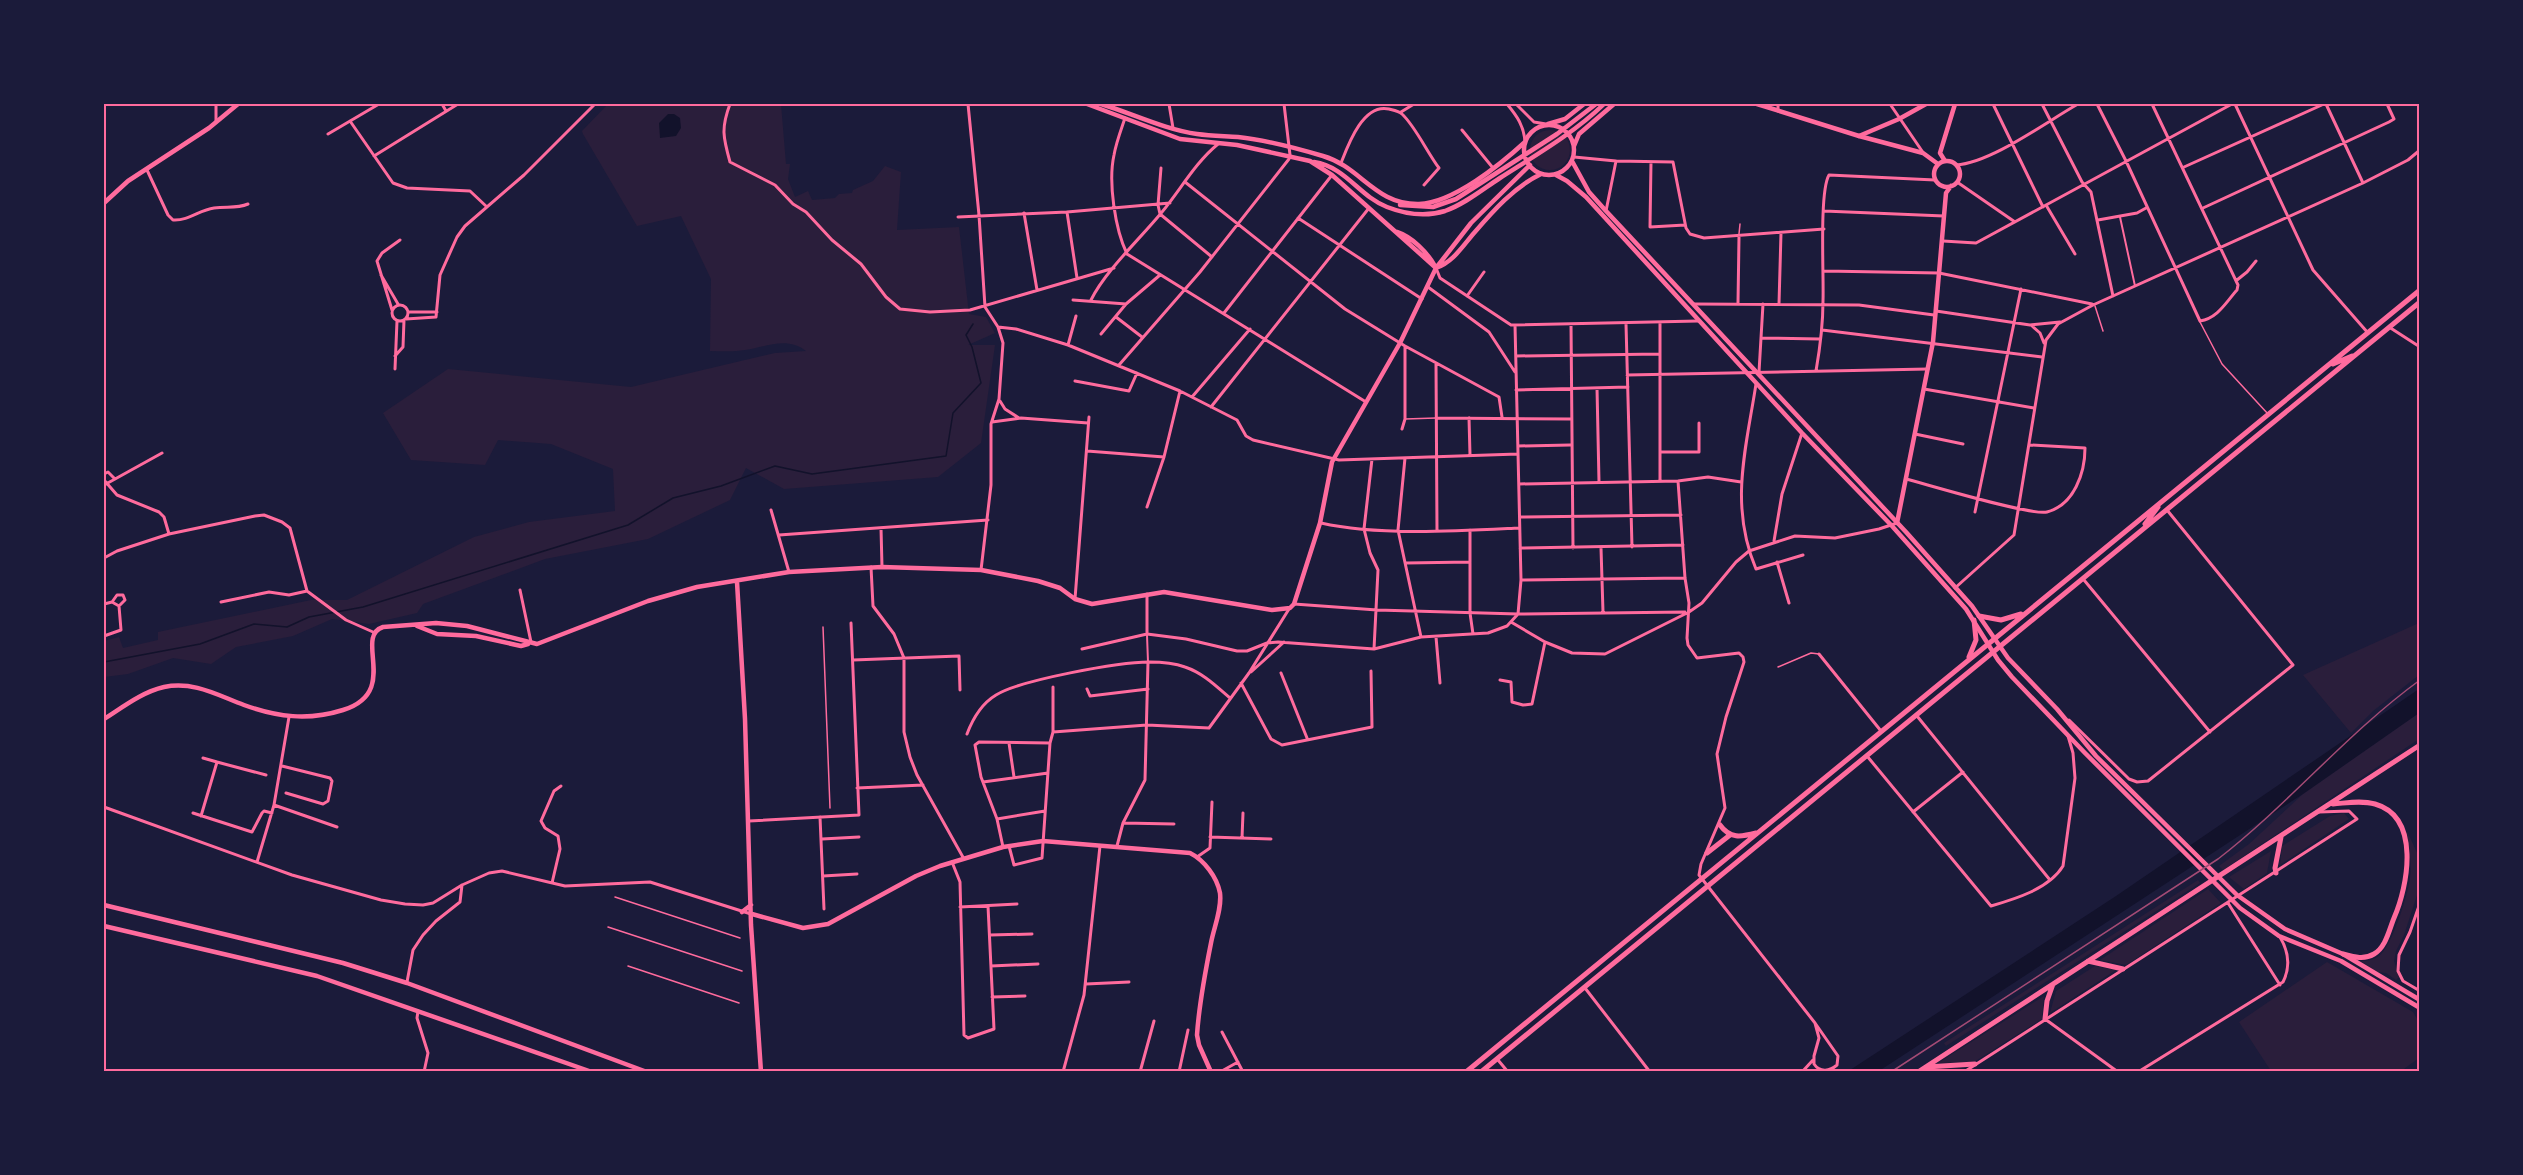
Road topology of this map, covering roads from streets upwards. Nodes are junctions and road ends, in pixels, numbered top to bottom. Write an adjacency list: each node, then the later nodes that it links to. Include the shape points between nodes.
1 (216, 104): 39 (street)
2 (238, 104): 39 (street)
3 (379, 104): 38 (street)
4 (441, 104): 32 (street)
5 (458, 104): 32 (street)
6 (595, 104): 91 (street)
7 (730, 104): 156 (street, via 724,117 730,162 775,185 861,264 900,309 930,312)
8 (968, 104): 101 (street)
9 (1087, 104): 35 (street)
10 (1101, 104): 41 (street)
11 (1169, 104): 41 (street)
12 (1284, 104): 52 (street)
13 (1414, 104): 34 (street)
14 (1584, 104): 40 (street, via 1565,119)
15 (1596, 104): 84 (street)
16 (1604, 104): 84 (street, via 1560,139)
17 (1614, 104): 51 (street, via 1579,134)
18 (1757, 104): 33 (street)
19 (1778, 104): 33 (street)
20 (1890, 104): 36 (street)
21 (1926, 104): 36 (street)
22 (1955, 104): 60 (street, via 1940,153)
23 (1993, 104): 48 (street)
24 (2042, 104): 37 (street)
25 (2078, 104): 37 (street)
26 (2097, 104): 61 (street)
27 (2152, 104): 45 (street)
28 (2233, 104): 45 (street); 46 (street)
29 (2325, 104): 46 (street); 49 (street)
30 (2387, 104): 49 (street, via 2394,119)
31 (1511, 105): 40 (street, via 1534,122); 47 (street)
32 (446, 111): 56 (street)
33 (1778, 111): 44 (street)
34 (1401, 112): 63 (street, via 1386,108 1370,113 1350,139); 80 (street, via 1438,168)
35 (1125, 118): 50 (street, via 1180,139); 92 (street, via 1112,164)
36 (1899, 119): 44 (street); 54 (street)
37 (2050, 119): 48 (street); 79 (street)
38 (350, 121): 43 (street); 56 (street)
39 (216, 123): 70 (street)
40 (1546, 124): 47 (street, via 1530,133); 51 (street, via 1566,132)
41 (1173, 128): 52 (street)
42 (1462, 130): 69 (street)
43 (328, 134)
44 (1859, 136): 54 (street)
45 (2169, 138): 61 (street); 67 (street)
46 (2251, 138): 67 (street); 74 (street)
47 (1525, 142): 65 (street); 69 (street)
48 (2013, 142): 66 (street, via 1972,163); 90 (street)
49 (2345, 143): 74 (street); 78 (street)
50 (1219, 144): 55 (street); 76 (street, via 1199,160)
51 (1574, 146): 57 (street)
52 (1289, 147): 55 (street); 63 (street)
53 (2420, 150): 78 (street)
54 (1923, 153): 64 (street)
55 (1290, 155): 58 (street); 109 (street)
56 (374, 156): 91 (street, via 387,177 399,186 470,191)
57 (1573, 159): 59 (street); 73 (street); 96 (street, via 1589,192)
58 (1310, 161): 72 (street); 84 (street, via 1331,165 1374,200 1408,214 1434,213)
59 (1616, 161): 62 (street); 96 (street)
60 (1945, 161): 64 (street); 66 (street)
61 (2126, 161): 79 (street); 94 (street)
62 (1651, 162): 110 (street, via 1675,165); 110 (street, via 1650,227)
63 (1341, 163): 85 (street)
64 (1938, 164): 75 (street)
65 (1530, 165): 71 (street); 125 (street, via 1472,223)
66 (1956, 165): 77 (street, via 1960,173)
67 (2183, 167): 95 (street)
68 (1161, 168): 89 (street)
69 (1493, 168): 85 (street, via 1433,201 1420,204)
70 (147, 170): 87 (street, via 128,181); 88 (street, via 172,220 186,220 216,207 239,208)
71 (1541, 174): 73 (street); 125 (street, via 1520,186 1448,264)
72 (1332, 175): 93 (street); 106 (street)
73 (1556, 175): 166 (street, via 1586,197)
74 (2269, 178): 95 (street); 103 (street)
75 (1935, 180): 81 (street); 97 (street, via 1829,175)
76 (1185, 182): 86 (street); 109 (street)
77 (1957, 182): 82 (street); 108 (street)
78 (2363, 183): 103 (street)
79 (2084, 184): 90 (street); 107 (street, via 2091,192)
80 (1424, 185)
81 (1943, 186): 82 (street); 83 (street)
82 (1951, 186): 83 (street)
83 (1946, 193): 102 (street)
84 (1465, 197): 85 (street, via 1421,208 1402,206)
85 (1389, 199)
86 (1170, 203): 89 (street); 100 (street)
87 (104, 204)
88 (248, 204)
89 (1158, 205): 92 (street); 100 (street)
90 (2044, 206): 108 (street); 120 (street)
91 (487, 207): 159 (street, via 461,231 444,263 438,283)
92 (1115, 208): 98 (street); 119 (street)
93 (1369, 208): 116 (street); 125 (street, via 1393,230 1407,236)
94 (2146, 208): 105 (street); 123 (street)
95 (2203, 208): 117 (street)
96 (1606, 211): 148 (street)
97 (1824, 211): 102 (street); 111 (street)
98 (1066, 212): 99 (street); 131 (street)
99 (1024, 213): 101 (street); 138 (street)
100 (1160, 214): 119 (street); 121 (street)
101 (979, 215): 104 (street); 156 (street)
102 (1944, 216): 115 (street)
103 (2286, 216): 117 (street); 181 (street, via 2313,270)
104 (958, 217)
105 (2120, 217): 107 (street); 135 (street)
106 (1298, 218): 116 (street); 118 (street)
107 (2098, 220): 141 (street)
108 (2015, 222): 115 (street, via 1976,243)
109 (1238, 223): 118 (street); 121 (street)
110 (1685, 225): 113 (street, via 1690,234 1704,238)
111 (1824, 229): 112 (street); 126 (street)
112 (1781, 233): 113 (street); 153 (street)
113 (1739, 237): 149 (street)
114 (400, 240): 127 (street, via 382,253 377,261)
115 (1942, 241): 129 (street)
116 (1339, 246): 133 (street); 143 (street)
117 (2220, 247): 123 (street); 132 (street)
118 (1273, 252): 133 (street); 161 (street)
119 (1127, 254): 124 (street); 130 (street)
120 (2075, 254)
121 (1212, 256): 136 (street)
122 (2256, 261): 132 (street)
123 (2174, 267): 132 (street, via 2200,321 2215,316 2237,290); 135 (street)
124 (1114, 268): 131 (street); 146 (street)
125 (1436, 268): 134 (street); 140 (street, via 1440,278)
126 (1824, 270): 129 (street); 154 (street)
127 (379, 271): 142 (street); 144 (street)
128 (1484, 272): 140 (street)
129 (1939, 273): 137 (street); 160 (street)
130 (1160, 275): 136 (street); 151 (street)
131 (1077, 278): 138 (street)
132 (2237, 280)
133 (1311, 282): 186 (street); 190 (street, via 1345,309)
134 (1428, 286): 143 (street); 210 (street, via 1489,333)
135 (2135, 286): 141 (street)
136 (1184, 289): 161 (street); 183 (street)
137 (2021, 289): 155 (street); 168 (street)
138 (1037, 290): 156 (street)
139 (2420, 290): 181 (highway)
140 (1467, 296): 172 (street)
141 (2113, 296): 155 (street)
142 (395, 298): 144 (street); 150 (street)
143 (1422, 299): 190 (street)
144 (389, 300): 157 (street)
145 (1073, 300): 146 (street)
146 (1091, 300): 151 (street)
147 (2420, 302): 178 (highway)
148 (1693, 303): 149 (street); 208 (street)
149 (1738, 303): 152 (street)
150 (398, 304): 157 (street); 158 (street)
151 (1126, 304): 163 (street)
152 (1763, 304): 153 (street); 185 (street)
153 (1779, 304): 154 (street)
154 (1823, 304): 160 (street); 180 (street)
155 (2093, 305): 167 (street)
156 (986, 307): 176 (street)
157 (392, 310): 165 (street)
158 (408, 312): 159 (street); 164 (street)
159 (437, 312): 164 (street, via 436,317)
160 (1936, 313): 168 (street); 188 (street)
161 (1224, 314): 179 (street)
162 (1076, 316): 189 (street)
163 (1116, 317): 182 (street); 183 (street)
164 (405, 320): 165 (street); 175 (street)
165 (397, 321): 174 (street)
166 (1698, 321): 169 (street); 207 (street)
167 (2062, 321): 173 (street); 191 (street)
168 (2015, 322): 173 (street); 193 (street)
169 (1660, 323): 171 (street); 195 (street)
170 (1571, 324): 171 (street); 172 (street); 196 (street)
171 (1626, 324): 197 (street)
172 (1515, 325): 199 (street)
173 (2030, 325): 191 (street, via 2040,333)
174 (396, 326): 175 (street); 198 (street)
175 (404, 326): 198 (street, via 403,347)
176 (998, 327): 177 (street); 184 (street)
177 (1007, 327): 184 (street); 189 (street)
178 (2390, 327): 192 (street); 194 (highway)
179 (1250, 329): 186 (street); 221 (street)
180 (1822, 330): 187 (street); 188 (street)
181 (2368, 333): 203 (highway)
182 (1101, 334)
183 (1142, 337): 202 (street)
184 (1002, 338): 222 (street)
185 (1762, 338): 187 (street); 208 (street)
186 (1265, 339): 224 (street); 225 (street)
187 (1820, 339): 206 (street)
188 (1933, 342): 193 (street); 205 (street)
189 (1068, 345): 202 (street)
190 (1403, 345): 201 (street); 224 (street); 237 (street)
191 (2045, 345): 200 (street)
192 (2420, 347)
193 (2008, 353): 200 (street); 223 (street)
194 (2358, 353): 203 (highway); 271 (highway)
195 (1659, 354): 197 (street); 211 (street)
196 (1572, 355): 197 (street); 199 (street); 216 (street)
197 (1626, 355): 212 (street)
198 (395, 356): 204 (street)
199 (1516, 356): 210 (street)
200 (2042, 357): 226 (street)
201 (1436, 364): 228 (street, via 1499,397); 230 (street)
202 (1119, 365): 209 (street)
203 (2325, 368): 267 (highway)
204 (395, 369)
205 (1928, 369): 206 (street); 218 (street)
206 (1816, 371): 208 (street)
207 (1746, 372): 208 (street); 211 (street); 214 (street)
208 (1759, 372): 279 (street)
209 (1137, 373): 213 (street, via 1129,391); 220 (street)
210 (1516, 374): 219 (street)
211 (1659, 374): 212 (street); 245 (street)
212 (1627, 375): 215 (street)
213 (1075, 381)
214 (1756, 382): 238 (street); 262 (street)
215 (1628, 387): 217 (street); 261 (street)
216 (1572, 388): 217 (street); 219 (street); 233 (street)
217 (1597, 388): 260 (street)
218 (1924, 388): 223 (street); 239 (street)
219 (1516, 390): 232 (street)
220 (1180, 392): 221 (street); 249 (street)
221 (1192, 397): 225 (street)
222 (999, 399): 229 (street, via 1005,409); 234 (street)
223 (1998, 402): 226 (street); 266 (street)
224 (1368, 403): 252 (street)
225 (1211, 407): 252 (street, via 1237,420 1252,440)
226 (2034, 408): 243 (street)
227 (1089, 417): 235 (street)
228 (1502, 417): 231 (street); 232 (street)
229 (1020, 418): 234 (street); 235 (street)
230 (1436, 418): 231 (street); 250 (street)
231 (1469, 418): 248 (street)
232 (1517, 419): 233 (street); 242 (street)
233 (1571, 419): 241 (street)
234 (992, 422): 277 (street)
235 (1088, 423): 244 (street)
236 (1699, 423): 245 (street, via 1699,452)
237 (1402, 429)
238 (1802, 433): 279 (street); 289 (street, via 1782,494)
239 (1915, 434): 240 (street); 256 (street)
240 (1963, 444)
241 (1570, 445): 242 (street); 263 (street)
242 (1518, 446): 247 (street)
243 (2030, 446): 269 (street); 269 (street, via 2085,448 2076,489 2054,509 2038,512)
244 (1087, 451): 249 (street); 314 (street)
245 (1661, 452): 258 (street)
246 (162, 453): 255 (street)
247 (1518, 454): 248 (street); 265 (street)
248 (1470, 455): 250 (street)
249 (1164, 457): 268 (street)
250 (1437, 457): 251 (street); 284 (street)
251 (1405, 458): 253 (street); 283 (street)
252 (1334, 459): 253 (street); 278 (street)
253 (1372, 459): 282 (street)
254 (104, 474): 255 (street, via 108,472)
255 (115, 479): 264 (street)
256 (1906, 479): 266 (street); 279 (street)
257 (104, 480): 264 (street)
258 (1660, 481): 259 (street); 261 (street)
259 (1678, 481): 262 (street, via 1708,477); 273 (street)
260 (1599, 482): 261 (street); 263 (street)
261 (1631, 482): 275 (street)
262 (1741, 482): 295 (street, via 1740,514)
263 (1572, 483): 265 (street); 274 (street)
264 (106, 484): 287 (street, via 117,495 159,512)
265 (1519, 484): 276 (street)
266 (1978, 497): 269 (street); 272 (street)
267 (2162, 501): 286 (highway); 321 (highway)
268 (1147, 507)
269 (2020, 508): 310 (street, via 2009,542)
270 (771, 510): 288 (street)
271 (2167, 510): 286 (highway); 373 (street, via 2293,666)
272 (1975, 512)
273 (1682, 515): 275 (street); 290 (street)
274 (1572, 516): 275 (street); 276 (street); 293 (street)
275 (1631, 516): 291 (street)
276 (1520, 517): 281 (street)
277 (988, 520): 280 (street); 303 (street)
278 (1320, 523): 282 (street); 320 (street)
279 (1895, 524): 289 (street, via 1835,538 1801,535); 310 (street); 328 (street)
280 (881, 528): 288 (street); 302 (street)
281 (1519, 528): 285 (street); 292 (street)
282 (1364, 529): 283 (street); 322 (street, via 1378,570)
283 (1398, 530): 284 (street); 300 (street)
284 (1437, 530): 285 (street)
285 (1470, 530): 298 (street)
286 (2140, 532): 306 (highway)
287 (169, 534): 297 (street); 312 (street, via 255,516 275,519 290,528)
288 (779, 535): 304 (street)
289 (1774, 541): 295 (street)
290 (1683, 546): 291 (street); 305 (street)
291 (1632, 547): 294 (street)
292 (1520, 548): 293 (street); 308 (street)
293 (1573, 548): 294 (street)
294 (1601, 548): 307 (street)
295 (1749, 551): 299 (street, via 1756,569); 325 (street, via 1708,597)
296 (1803, 555): 299 (street)
297 (104, 558)
298 (1471, 562): 300 (street); 326 (street)
299 (1777, 562): 317 (street)
300 (1406, 563): 323 (street)
301 (871, 567): 302 (street); 304 (street); 350 (street, via 873,606 894,634)
302 (882, 567): 303 (street)
303 (981, 570): 314 (street, via 1038,581 1060,588)
304 (789, 572): 309 (street)
305 (1685, 578): 307 (street); 325 (street)
306 (2082, 578): 345 (highway); 373 (street)
307 (1601, 579): 308 (street); 324 (street)
308 (1521, 580): 327 (street)
309 (737, 582): 343 (street, via 697,587 648,601 542,643); 407 (street)
310 (1955, 588): 328 (street)
311 (520, 590): 343 (street)
312 (307, 591): 316 (street, via 289,595 269,592); 333 (street, via 332,611)
313 (1148, 594): 314 (street, via 1092,604); 320 (street, via 1174,593 1272,610); 335 (street)
314 (1076, 599)
315 (112, 602): 318 (street); 319 (street); 319 (street, via 117,595 123,595 125,600)
316 (221, 602)
317 (1789, 603)
318 (104, 604)
319 (118, 606): 337 (street, via 121,630)
320 (1292, 606): 322 (street); 355 (street)
321 (2031, 609): 328 (highway, via 2001,620); 340 (highway)
322 (1377, 610): 323 (street); 347 (street)
323 (1415, 610): 326 (street); 339 (street)
324 (1603, 612): 325 (street); 327 (street)
325 (1689, 612): 342 (street, via 1605,654 1572,653); 410 (street, via 1688,645 1695,657 1739,653 1744,660 1717,754 1725,802)
326 (1470, 613): 327 (street); 336 (street)
327 (1518, 614): 329 (street)
328 (1977, 618): 340 (street); 344 (street); 352 (highway, via 1976,640)
329 (1511, 622): 336 (street, via 1495,631); 342 (street)
330 (436, 623): 332 (street); 334 (street); 343 (street, via 477,627)
331 (851, 623): 351 (street)
332 (414, 625): 333 (street, via 383,627); 334 (street)
333 (373, 632): 368 (street, via 373,683 368,695 344,710 312,718)
334 (432, 632): 343 (street)
335 (1147, 634): 341 (street, via 1238,651); 346 (street); 353 (street)
336 (1473, 634): 338 (street)
337 (104, 636)
338 (1436, 637): 339 (street); 359 (street)
339 (1421, 638): 347 (street)
340 (1994, 638): 344 (highway); 345 (street)
341 (1284, 642): 347 (street); 355 (street)
342 (1545, 642): 357 (street, via 1532,704 1512,702 1511,682)
343 (530, 644)
344 (1988, 644): 348 (street); 352 (highway)
345 (2000, 646): 348 (highway); 365 (street)
346 (1082, 649)
347 (1374, 649)
348 (1993, 651): 367 (highway); 375 (street, via 2007,672)
349 (1819, 654): 371 (street)
350 (903, 658): 351 (street); 363 (street, via 959,656); 390 (street, via 904,732)
351 (853, 660): 392 (street)
352 (1966, 661): 366 (highway)
353 (1148, 662): 362 (street); 364 (street, via 1197,672); 374 (street, via 1086,670 1011,687 981,708)
354 (1371, 671): 376 (street, via 1372,727)
355 (1249, 673): 358 (street)
356 (1281, 673): 376 (street)
357 (1500, 680)
358 (1241, 683): 364 (street); 376 (street, via 1275,744)
359 (1440, 683)
360 (1053, 687): 372 (street)
361 (1087, 689): 362 (street, via 1090,696)
362 (1148, 689): 370 (street)
363 (960, 690)
364 (1230, 698): 370 (street, via 1209,728)
365 (2057, 709): 373 (street, via 2129,778 2142,782 2152,779); 453 (street, via 2096,756 2237,895 2270,920)
366 (1905, 712): 371 (highway); 377 (highway)
367 (1916, 714): 377 (highway); 386 (street)
368 (289, 717): 369 (street, via 243,705 203,688 176,686 146,693); 384 (street)
369 (104, 719)
370 (1147, 725): 372 (street); 408 (street, via 1145,780)
371 (1881, 731): 412 (highway)
372 (1053, 732): 379 (street)
373 (2210, 732)
374 (967, 734)
375 (2067, 734): 432 (street, via 2073,753 2074,782 2064,860); 452 (street, via 2234,903)
376 (1307, 738)
377 (1884, 741): 381 (highway)
378 (1009, 743): 379 (street); 388 (street); 389 (street, via 975,745)
379 (1050, 743): 385 (street)
380 (2420, 745): 395 (highway)
381 (1866, 755): 399 (street); 436 (highway)
382 (203, 758): 383 (street)
383 (217, 762): 387 (street); 404 (street)
384 (281, 766): 393 (street, via 332,781 328,801 323,804); 396 (street)
385 (1048, 772): 388 (street); 398 (street)
386 (1963, 772): 399 (street); 432 (street)
387 (267, 775)
388 (1014, 777): 389 (street)
389 (983, 782): 406 (street)
390 (923, 785): 392 (street); 426 (street)
391 (561, 786): 434 (street, via 554,791 540,821 558,836 560,843)
392 (857, 788): 405 (street, via 859,815)
393 (286, 793)
394 (1212, 802): 415 (street)
395 (2331, 804): 400 (highway); 453 (highway, via 2366,802 2388,811 2401,829 2407,852 2404,894 2383,944 2364,958)
396 (274, 805): 402 (street); 411 (street)
397 (104, 807): 427 (street)
398 (1046, 811): 406 (street); 420 (street)
399 (1913, 812): 432 (street, via 1991,906)
400 (2319, 812): 416 (highway); 429 (street, via 2349,811 2357,819)
401 (194, 813): 404 (street)
402 (272, 813): 404 (street, via 262,813 252,832); 427 (street)
403 (1243, 813): 417 (street)
404 (201, 816)
405 (820, 817): 407 (street); 418 (street)
406 (997, 819): 423 (street)
407 (747, 821): 441 (street)
408 (1123, 823): 409 (street); 422 (street)
409 (1174, 824)
410 (1719, 825): 413 (highway); 424 (street)
411 (337, 827)
412 (1758, 832): 413 (highway, via 1741,837); 433 (highway)
413 (1730, 835): 424 (highway)
414 (859, 837): 418 (street)
415 (1210, 837): 417 (street); 425 (street, via 1210,848)
416 (2281, 837): 429 (highway); 454 (highway)
417 (1242, 838): 419 (street)
418 (821, 839): 431 (street)
419 (1271, 839)
420 (1043, 841): 421 (street); 423 (street); 423 (street, via 1042,858 1018,865 1013,863)
421 (1101, 845): 422 (street); 460 (street)
422 (1117, 846): 425 (street, via 1184,851)
423 (1006, 847): 426 (street)
424 (1707, 853): 433 (street, via 1699,869)
425 (1197, 857): 490 (street, via 1220,892 1198,1026 1199,1045)
426 (964, 859): 428 (street)
427 (257, 862): 435 (street, via 332,887 405,904 433,903)
428 (952, 862): 443 (street, via 960,878); 447 (street, via 916,876 828,924 803,928)
429 (2276, 873): 437 (street)
430 (857, 874): 431 (street)
431 (823, 876): 444 (street)
432 (2050, 879)
433 (1700, 880): 436 (street); 476 (highway)
434 (552, 883): 435 (street, via 502,871); 445 (street, via 579,887 650,882)
435 (462, 885): 459 (street, via 460,902 429,928 413,950)
436 (1706, 887): 463 (highway); 472 (street)
437 (2228, 903): 457 (street); 462 (street)
438 (2420, 903): 464 (street, via 2399,955 2398,971 2403,981)
439 (1017, 904): 442 (street)
440 (104, 905): 459 (street, via 327,958)
441 (751, 905): 445 (street); 446 (street)
442 (988, 906): 443 (street); 451 (street)
443 (960, 907): 466 (street, via 966,1037 994,1029)
444 (824, 909)
445 (742, 912): 446 (street)
446 (752, 914): 447 (street); 448 (street)
447 (761, 917): 448 (street)
448 (752, 925): 486 (street)
449 (104, 926): 469 (street, via 298,970)
450 (1032, 934): 451 (street)
451 (990, 935): 456 (street)
452 (2279, 936): 462 (street, via 2288,964); 468 (street, via 2341,961)
453 (2343, 954): 467 (street)
454 (2088, 961): 457 (highway); 461 (highway)
455 (1038, 964): 456 (street)
456 (991, 966): 466 (street)
457 (2123, 969): 470 (street)
458 (1130, 982): 460 (street)
459 (407, 983): 485 (street)
460 (1086, 984): 487 (street)
461 (2053, 984): 470 (highway); 482 (highway)
462 (2280, 985): 501 (street)
463 (1584, 987): 473 (highway); 496 (street)
464 (2420, 991)
465 (1025, 996): 466 (street)
466 (992, 997)
467 (2420, 1000)
468 (2420, 1008)
469 (418, 1010): 483 (street, via 428,1053); 484 (street)
470 (2045, 1019): 480 (street); 500 (street)
471 (1154, 1021): 488 (street)
472 (1815, 1023): 478 (street, via 1818,1044); 478 (street, via 1839,1060 1828,1070 1816,1067)
473 (1539, 1024): 476 (highway); 477 (highway)
474 (1188, 1030): 489 (street)
475 (1222, 1032): 479 (street)
476 (1510, 1035): 493 (highway)
477 (1496, 1059): 494 (highway); 495 (street)
478 (1813, 1060): 497 (street)
479 (1238, 1062): 491 (street); 492 (street)
480 (1975, 1064): 481 (highway); 499 (street)
481 (1954, 1066): 482 (highway); 498 (highway)
482 (1921, 1070)
483 (424, 1071)
484 (592, 1071)
485 (647, 1071)
486 (761, 1071)
487 (1063, 1071)
488 (1140, 1071)
489 (1179, 1071)
490 (1211, 1071)
491 (1220, 1071)
492 (1243, 1071)
493 (1466, 1071)
494 (1481, 1071)
495 (1508, 1071)
496 (1650, 1071)
497 (1802, 1071)
498 (1945, 1071)
499 (1964, 1071)
500 (2118, 1071)
501 (2138, 1071)

